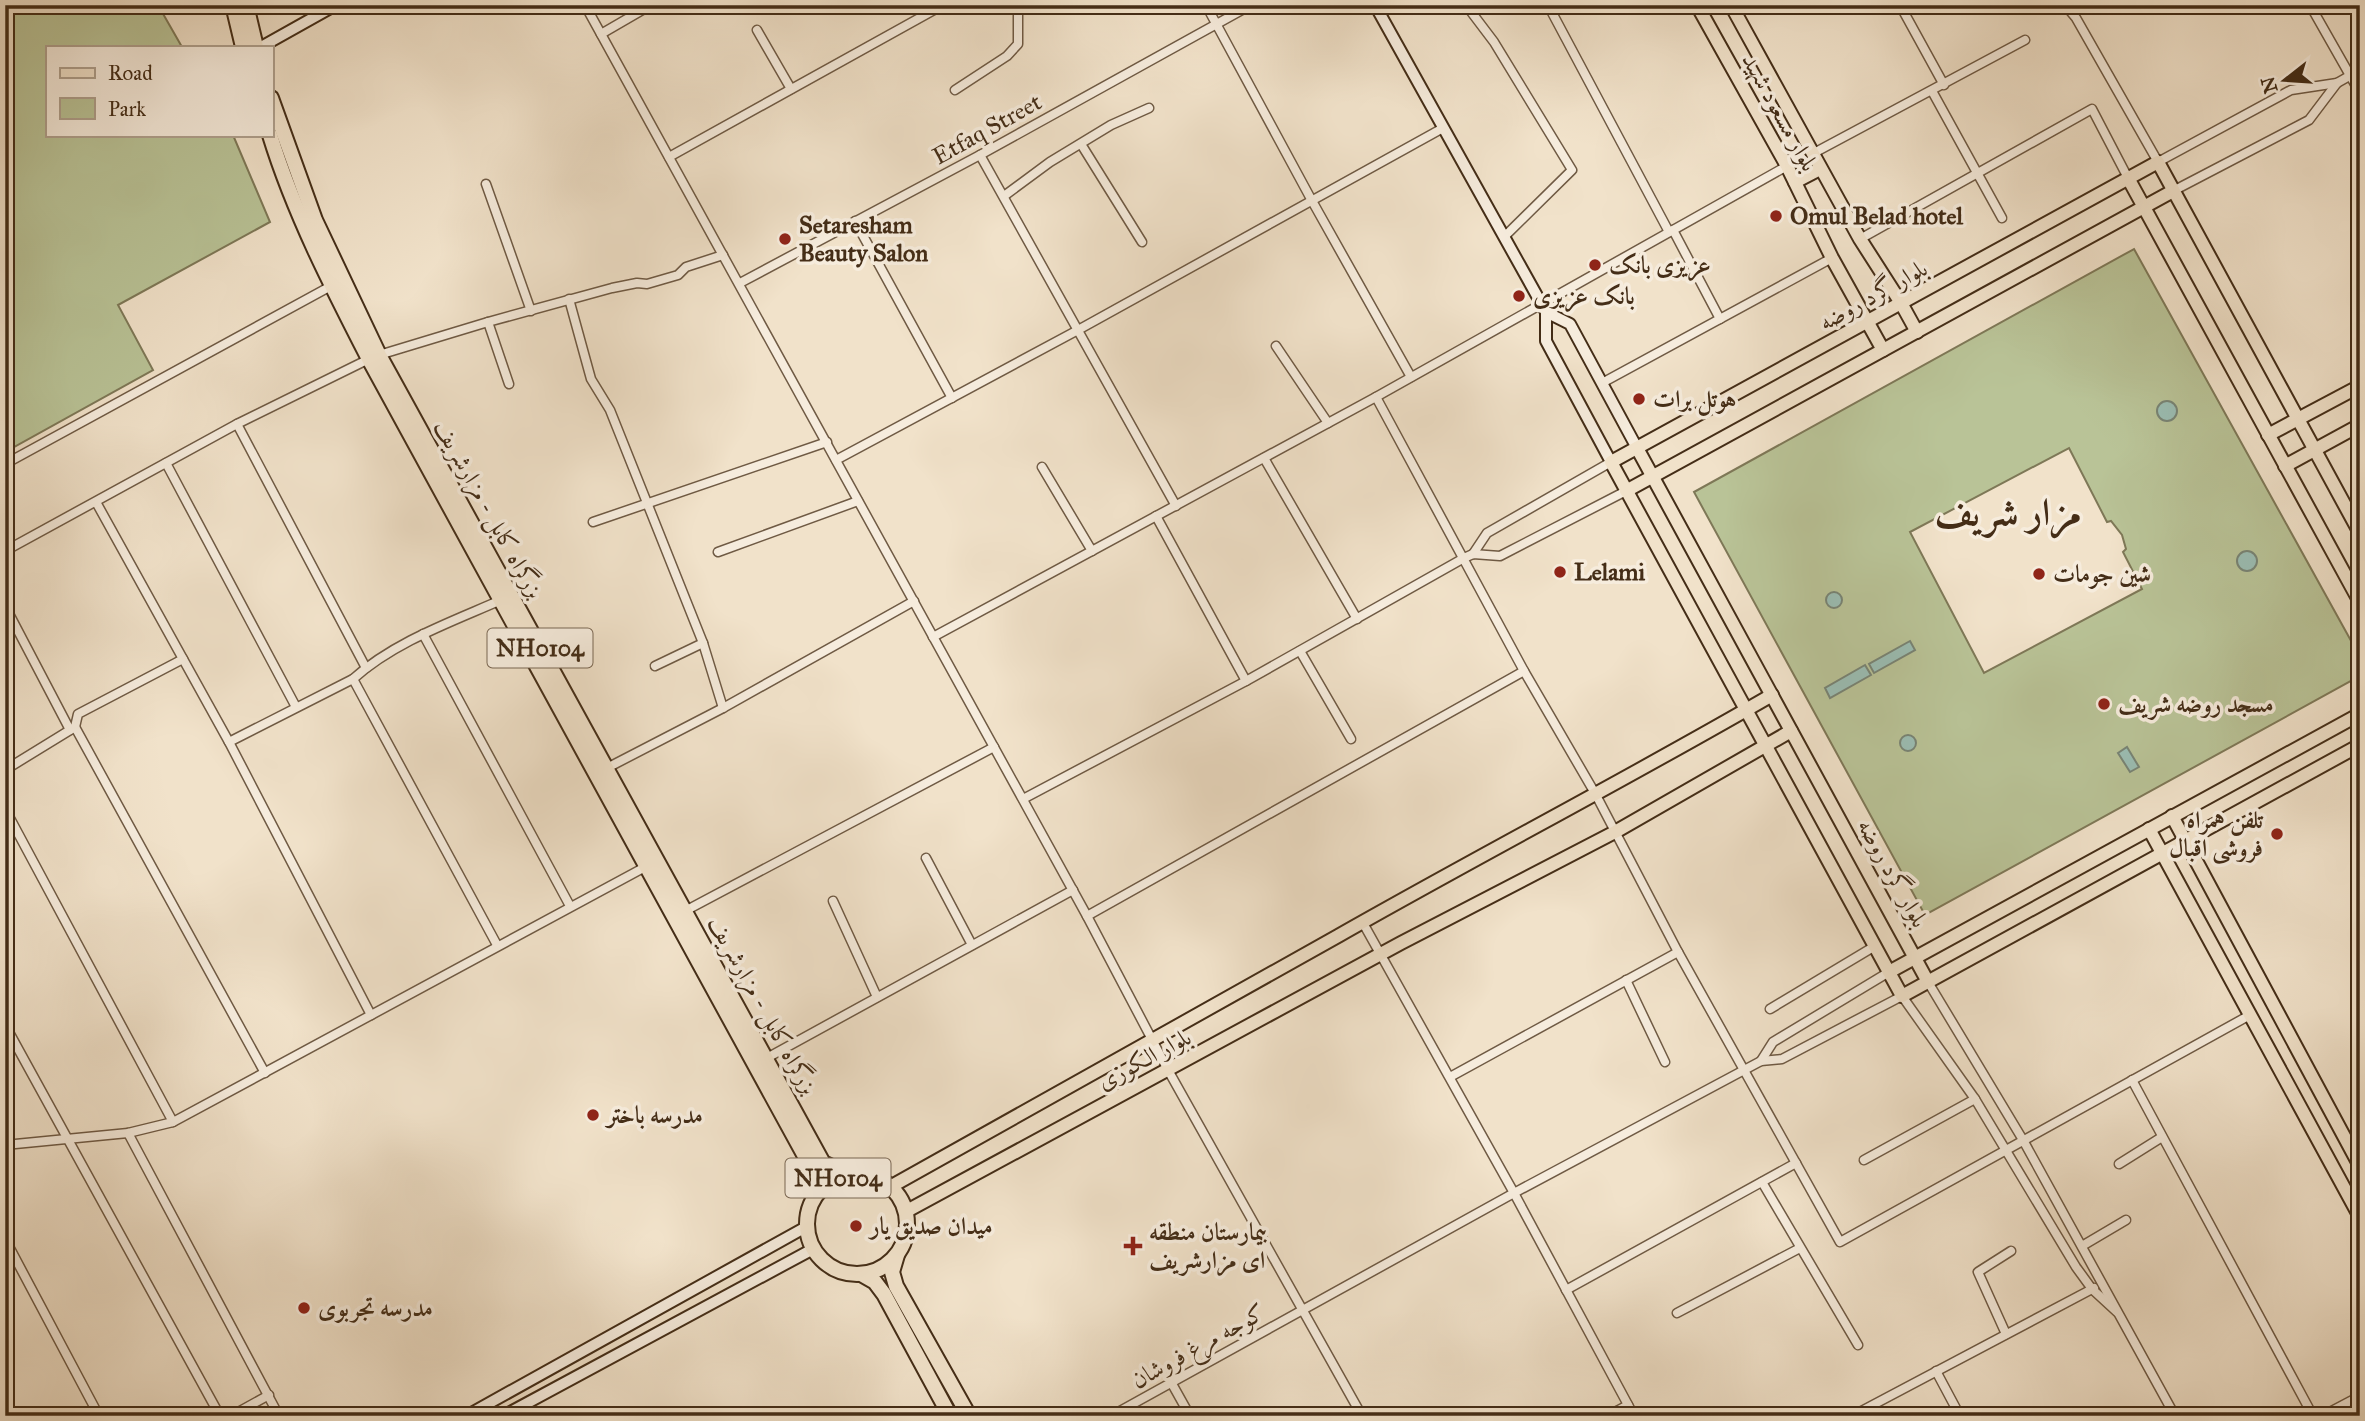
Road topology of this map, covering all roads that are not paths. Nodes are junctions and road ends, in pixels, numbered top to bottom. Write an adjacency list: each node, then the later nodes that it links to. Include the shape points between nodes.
1 (233, 5): 22 (highway)
2 (246, 5): 23 (highway)
3 (336, 5): 24 (street)
4 (585, 5): 20 (street)
5 (651, 5): 20 (street)
6 (943, 5): 29 (street)
7 (1018, 5): 30 (street, via 1018,44)
8 (1206, 5): 18 (street)
9 (1251, 5): 18 (street, Etfaq Street)
10 (1375, 5): 35 (street)
11 (1466, 5): 55 (street, via 1494,42 1572,170)
12 (1548, 5): 54 (street)
13 (1697, 5): 42 (main road, بلوار مسعود شهید)
14 (1731, 5): 38 (main road, بلوار مسعود شهید)
15 (1900, 5): 28 (street)
16 (2065, 5): 41 (street)
17 (2310, 5): 26 (street)
18 (1216, 24): 39 (street, Etfaq Street); 50 (street)
19 (757, 30): 29 (street)
20 (601, 34): 40 (street)
21 (2025, 40): 28 (street)
22 (243, 46)
23 (258, 46)
24 (260, 46)
25 (2360, 70): 26 (street)
26 (2350, 76): 27 (street); 32 (street)
27 (2337, 83): 41 (street, via 2291,90); 48 (street, via 2309,120)
28 (1944, 85): 31 (street)
29 (791, 89): 40 (street)
30 (955, 90)
31 (1933, 91): 38 (street); 44 (street)
32 (2360, 93)
33 (273, 104): 73 (highway, بزرگراه کابل - مزارشریف / NH0104, via 315,220)
34 (1149, 108): 37 (street)
35 (1443, 128): 50 (street); 55 (street)
36 (270, 136): 61 (highway, بزرگراه کابل - مزارشریف / NH0104)
37 (1081, 144): 49 (street); 57 (street)
38 (1812, 154): 43 (main road, بلوار مسعود شهید)
39 (980, 155): 49 (street); 53 (street, Etfaq Street)
40 (669, 157): 58 (street)
41 (2158, 162): 45 (main road, بلوار گرد روضه); 48 (main road)
42 (1787, 166): 46 (main road, بلوار مسعود شهید); 54 (street)
43 (1821, 170): 46 (main road); 56 (main road, بلوار مسعود شهید)
44 (1977, 173): 45 (street, via 2092,110); 52 (street); 56 (street)
45 (2128, 178): 51 (main road); 63 (main road, بلوار گرد روضه)
46 (1795, 182): 59 (main road, بلوار مسعود شهید)
47 (486, 184): 65 (street)
48 (2173, 191): 51 (main road); 80 (main road)
49 (1003, 196): 69 (street)
50 (1311, 199): 69 (street); 74 (street)
51 (2144, 207): 70 (main road); 84 (main road)
52 (2002, 218)
53 (855, 221): 60 (street, Etfaq Street); 79 (street)
54 (1671, 231): 64 (street); 66 (street)
55 (1504, 237): 64 (street)
56 (1860, 239): 63 (main road, بلوار مسعود شهید)
57 (1142, 242)
58 (723, 255): 60 (street); 62 (street, via 647,284)
59 (1832, 258): 66 (street); 68 (main road, بلوار مسعود شهید)
60 (740, 283): 85 (street)
61 (331, 286): 73 (highway, بزرگراه کابل - مزارشریف / NH0104); 92 (street)
62 (569, 299): 65 (street); 99 (street, via 591,379 610,410)
63 (1901, 303): 68 (main road, بلوار گرد روضه); 70 (main road, بلوار مسعود شهید)
64 (1544, 308): 74 (street); 75 (street, via 1570,324); 90 (street, via 1546,341)
65 (531, 311): 67 (street)
66 (1720, 319): 75 (street)
67 (488, 322): 73 (street); 76 (street)
68 (1866, 322): 72 (main road, بلوار مسعود شهید); 86 (main road, بلوار گرد روضه)
69 (1078, 330): 79 (street); 100 (street)
70 (1917, 332): 72 (main road)
71 (1276, 346): 81 (street)
72 (1883, 350): 95 (main road)
73 (374, 357): 82 (street); 109 (highway, بزرگراه کابل - مزارشریف / NH0104); 136 (highway, بزرگراه کابل - مزارشریف / NH0104)
74 (1411, 377): 78 (street)
75 (1602, 383): 86 (street)
76 (509, 384)
77 (2360, 386): 80 (main road)
78 (1376, 397): 81 (street); 108 (street)
79 (952, 398): 89 (street)
80 (2297, 419): 84 (main road); 87 (main road)
81 (1328, 423): 88 (street)
82 (237, 424): 91 (street); 120 (street)
83 (2360, 425): 87 (main road)
84 (2269, 435): 93 (main road)
85 (827, 442): 89 (street); 99 (street)
86 (1637, 448): 90 (main road, بلوار گرد روضه); 95 (main road, بلوار گرد روضه)
87 (2314, 450): 93 (main road); 103 (main road)
88 (1264, 458): 100 (street); 113 (street)
89 (836, 460): 97 (street)
90 (1611, 462): 96 (main road, بلوار گرد روضه); 107 (street, via 1487,533)
91 (166, 463): 98 (street); 125 (street)
92 (5, 464)
93 (2285, 466): 111 (main road)
94 (1042, 467): 106 (street)
95 (1653, 477): 96 (main road); 124 (main road, بلوار گرد روضه)
96 (1626, 491): 107 (street, via 1500,556); 127 (main road, بلوار گرد روضه)
97 (859, 501): 105 (street); 110 (street)
98 (96, 502): 104 (street); 118 (street)
99 (647, 505): 102 (street); 116 (street)
100 (1176, 506): 101 (street)
101 (1156, 516): 106 (street); 123 (street)
102 (593, 522)
103 (2360, 533)
104 (5, 551)
105 (718, 551)
106 (1092, 551): 115 (street)
107 (1473, 554): 108 (street)
108 (1464, 558): 113 (street); 121 (street)
109 (500, 600): 114 (street); 147 (highway, بزرگراه کابل - مزارشریف / NH0104)
110 (914, 601): 115 (street); 126 (street)
111 (2360, 602)
112 (5, 606): 129 (street)
113 (1357, 619): 117 (street)
114 (423, 634): 120 (street); 150 (street)
115 (933, 637): 135 (street)
116 (703, 643): 119 (street); 126 (street)
117 (1300, 651): 123 (street); 131 (street)
118 (183, 659): 129 (street, via 78,714); 132 (street)
119 (655, 666)
120 (366, 668): 122 (street)
121 (1524, 671): 138 (street); 152 (street)
122 (353, 679): 125 (street); 154 (street)
123 (1246, 681): 139 (street)
124 (1772, 695): 127 (main road, بلوار الکوزی); 130 (main road, بلوار گرد روضه)
125 (296, 707): 132 (street)
126 (723, 708): 136 (street)
127 (1746, 710): 134 (main road, بلوار گرد روضه); 138 (main road, بلوار الکوزی)
128 (2360, 714): 141 (main road, بلوار گرد روضه)
129 (73, 728): 137 (street); 175 (street)
130 (1791, 731): 134 (main road, بلوار الکوزی); 159 (main road, بلوار گرد روضه)
131 (1351, 739)
132 (229, 742): 166 (street)
133 (2360, 745): 144 (main road)
134 (1766, 746): 143 (main road, بلوار الکوزی); 156 (main road, بلوار گرد روضه)
135 (994, 747): 139 (street); 151 (street)
136 (607, 768): 151 (highway, بزرگراه کابل - مزارشریف / NH0104)
137 (5, 770)
138 (1596, 795): 143 (street); 153 (main road, بلوار الکوزی)
139 (1023, 799): 148 (street)
140 (5, 809): 179 (street)
141 (2172, 816): 142 (main road, بلوار گرد روضه); 144 (main road)
142 (2149, 829): 145 (main road); 159 (main road, بلوار گرد روضه)
143 (1615, 832): 157 (street); 158 (main road, بلوار الکوزی)
144 (2185, 841): 145 (main road); 189 (main road)
145 (2162, 853): 162 (main road); 167 (main road)
146 (926, 858): 155 (street)
147 (647, 866): 150 (street); 193 (highway, بزرگراه کابل - مزارشریف / NH0104, via 813,1169)
148 (1073, 890): 152 (street); 155 (street)
149 (833, 901): 164 (street)
150 (570, 906): 154 (street)
151 (685, 911): 170 (highway, بزرگراه کابل - مزارشریف / NH0104)
152 (1087, 916): 169 (street)
153 (1363, 923): 158 (street); 169 (main road, بلوار الکوزی)
154 (497, 945): 166 (street)
155 (972, 946): 164 (street)
156 (1875, 946): 160 (main road, بلوار گرد روضه); 165 (street)
157 (1678, 951): 161 (street); 174 (street)
158 (1381, 955): 173 (main road, بلوار الکوزی); 176 (street)
159 (1915, 957): 160 (main road, بلوار گرد روضه); 162 (main road, بلوار گرد روضه)
160 (1889, 972): 163 (main road, بلوار گرد روضه); 171 (street, via 1773,1042)
161 (1626, 980): 172 (street); 176 (street)
162 (1928, 982): 163 (main road); 183 (street)
163 (1902, 996): 171 (street, via 1782,1059); 178 (street)
164 (877, 998): 170 (street)
165 (1770, 1009)
166 (372, 1014): 175 (street)
167 (2250, 1015): 177 (street); 196 (main road)
168 (5, 1026): 182 (street)
169 (1154, 1042): 173 (street); 192 (main road, بلوار الکوزی)
170 (765, 1059): 190 (highway, بزرگراه کابل - مزارشریف / NH0104, via 823,1163)
171 (1761, 1061): 174 (street, كوجه مرغ فروشان)
172 (1665, 1062)
173 (1168, 1070): 195 (main road, بلوار الکوزی); 209 (street)
174 (1744, 1070): 187 (street); 194 (street, كوجه مرغ فروشان)
175 (265, 1073): 179 (street)
176 (1450, 1077): 194 (street)
177 (2132, 1080): 181 (street); 183 (street)
178 (1975, 1100): 185 (street); 186 (street)
179 (173, 1122): 180 (street)
180 (128, 1133): 182 (street); 216 (street)
181 (2162, 1137): 188 (street); 235 (street)
182 (67, 1139): 184 (street); 220 (street)
183 (2023, 1140): 185 (street); 200 (street)
184 (5, 1145)
185 (2006, 1149): 187 (street, via 1840,1242); 207 (street)
186 (1864, 1160)
187 (1796, 1163): 191 (street)
188 (2119, 1164)
189 (2360, 1166)
190 (847, 1174): 192 (highway, NH0104, via 874,1177); 193 (highway, NH0104)
191 (1762, 1182): 201 (street); 208 (street)
192 (890, 1186): 195 (highway, NH0104)
193 (819, 1191): 198 (highway, NH0104)
194 (1514, 1193): 208 (street); 209 (street, كوجه مرغ فروشان)
195 (905, 1212): 204 (highway, NH0104, via 907,1226)
196 (2360, 1217)
197 (2126, 1220): 200 (street)
198 (806, 1227): 202 (highway, NH0104); 223 (street)
199 (5, 1239): 219 (street)
200 (2082, 1247): 206 (street)
201 (1800, 1248): 211 (street); 213 (street)
202 (813, 1249): 205 (highway, via 834,1269); 224 (street)
203 (2011, 1251): 212 (street, via 1978,1272)
204 (897, 1254): 205 (highway, via 888,1264); 226 (highway, NH0104, via 892,1272 896,1286)
205 (862, 1274): 225 (highway, via 884,1294)
206 (2102, 1283): 207 (street); 210 (street)
207 (2092, 1289): 210 (street); 212 (street)
208 (1566, 1290): 218 (street)
209 (1303, 1311): 215 (street, كوجه مرغ فروشان); 229 (street)
210 (2117, 1312): 234 (street)
211 (1677, 1313)
212 (2006, 1334): 214 (street)
213 (1858, 1345)
214 (1936, 1371): 232 (street); 233 (street)
215 (1171, 1382): 227 (street, كوجه مرغ فروشان); 228 (street)
216 (269, 1395): 221 (street); 222 (street)
217 (2360, 1396): 236 (street)
218 (1628, 1405): 230 (street); 231 (street)
219 (99, 1416)
220 (220, 1416)
221 (231, 1416)
222 (279, 1416)
223 (467, 1416)
224 (503, 1416)
225 (950, 1416)
226 (969, 1416)
227 (1111, 1416)
228 (1189, 1416)
229 (1362, 1416)
230 (1607, 1416)
231 (1634, 1416)
232 (1852, 1416)
233 (1961, 1416)
234 (2175, 1416)
235 (2313, 1416)
236 (2322, 1416)

